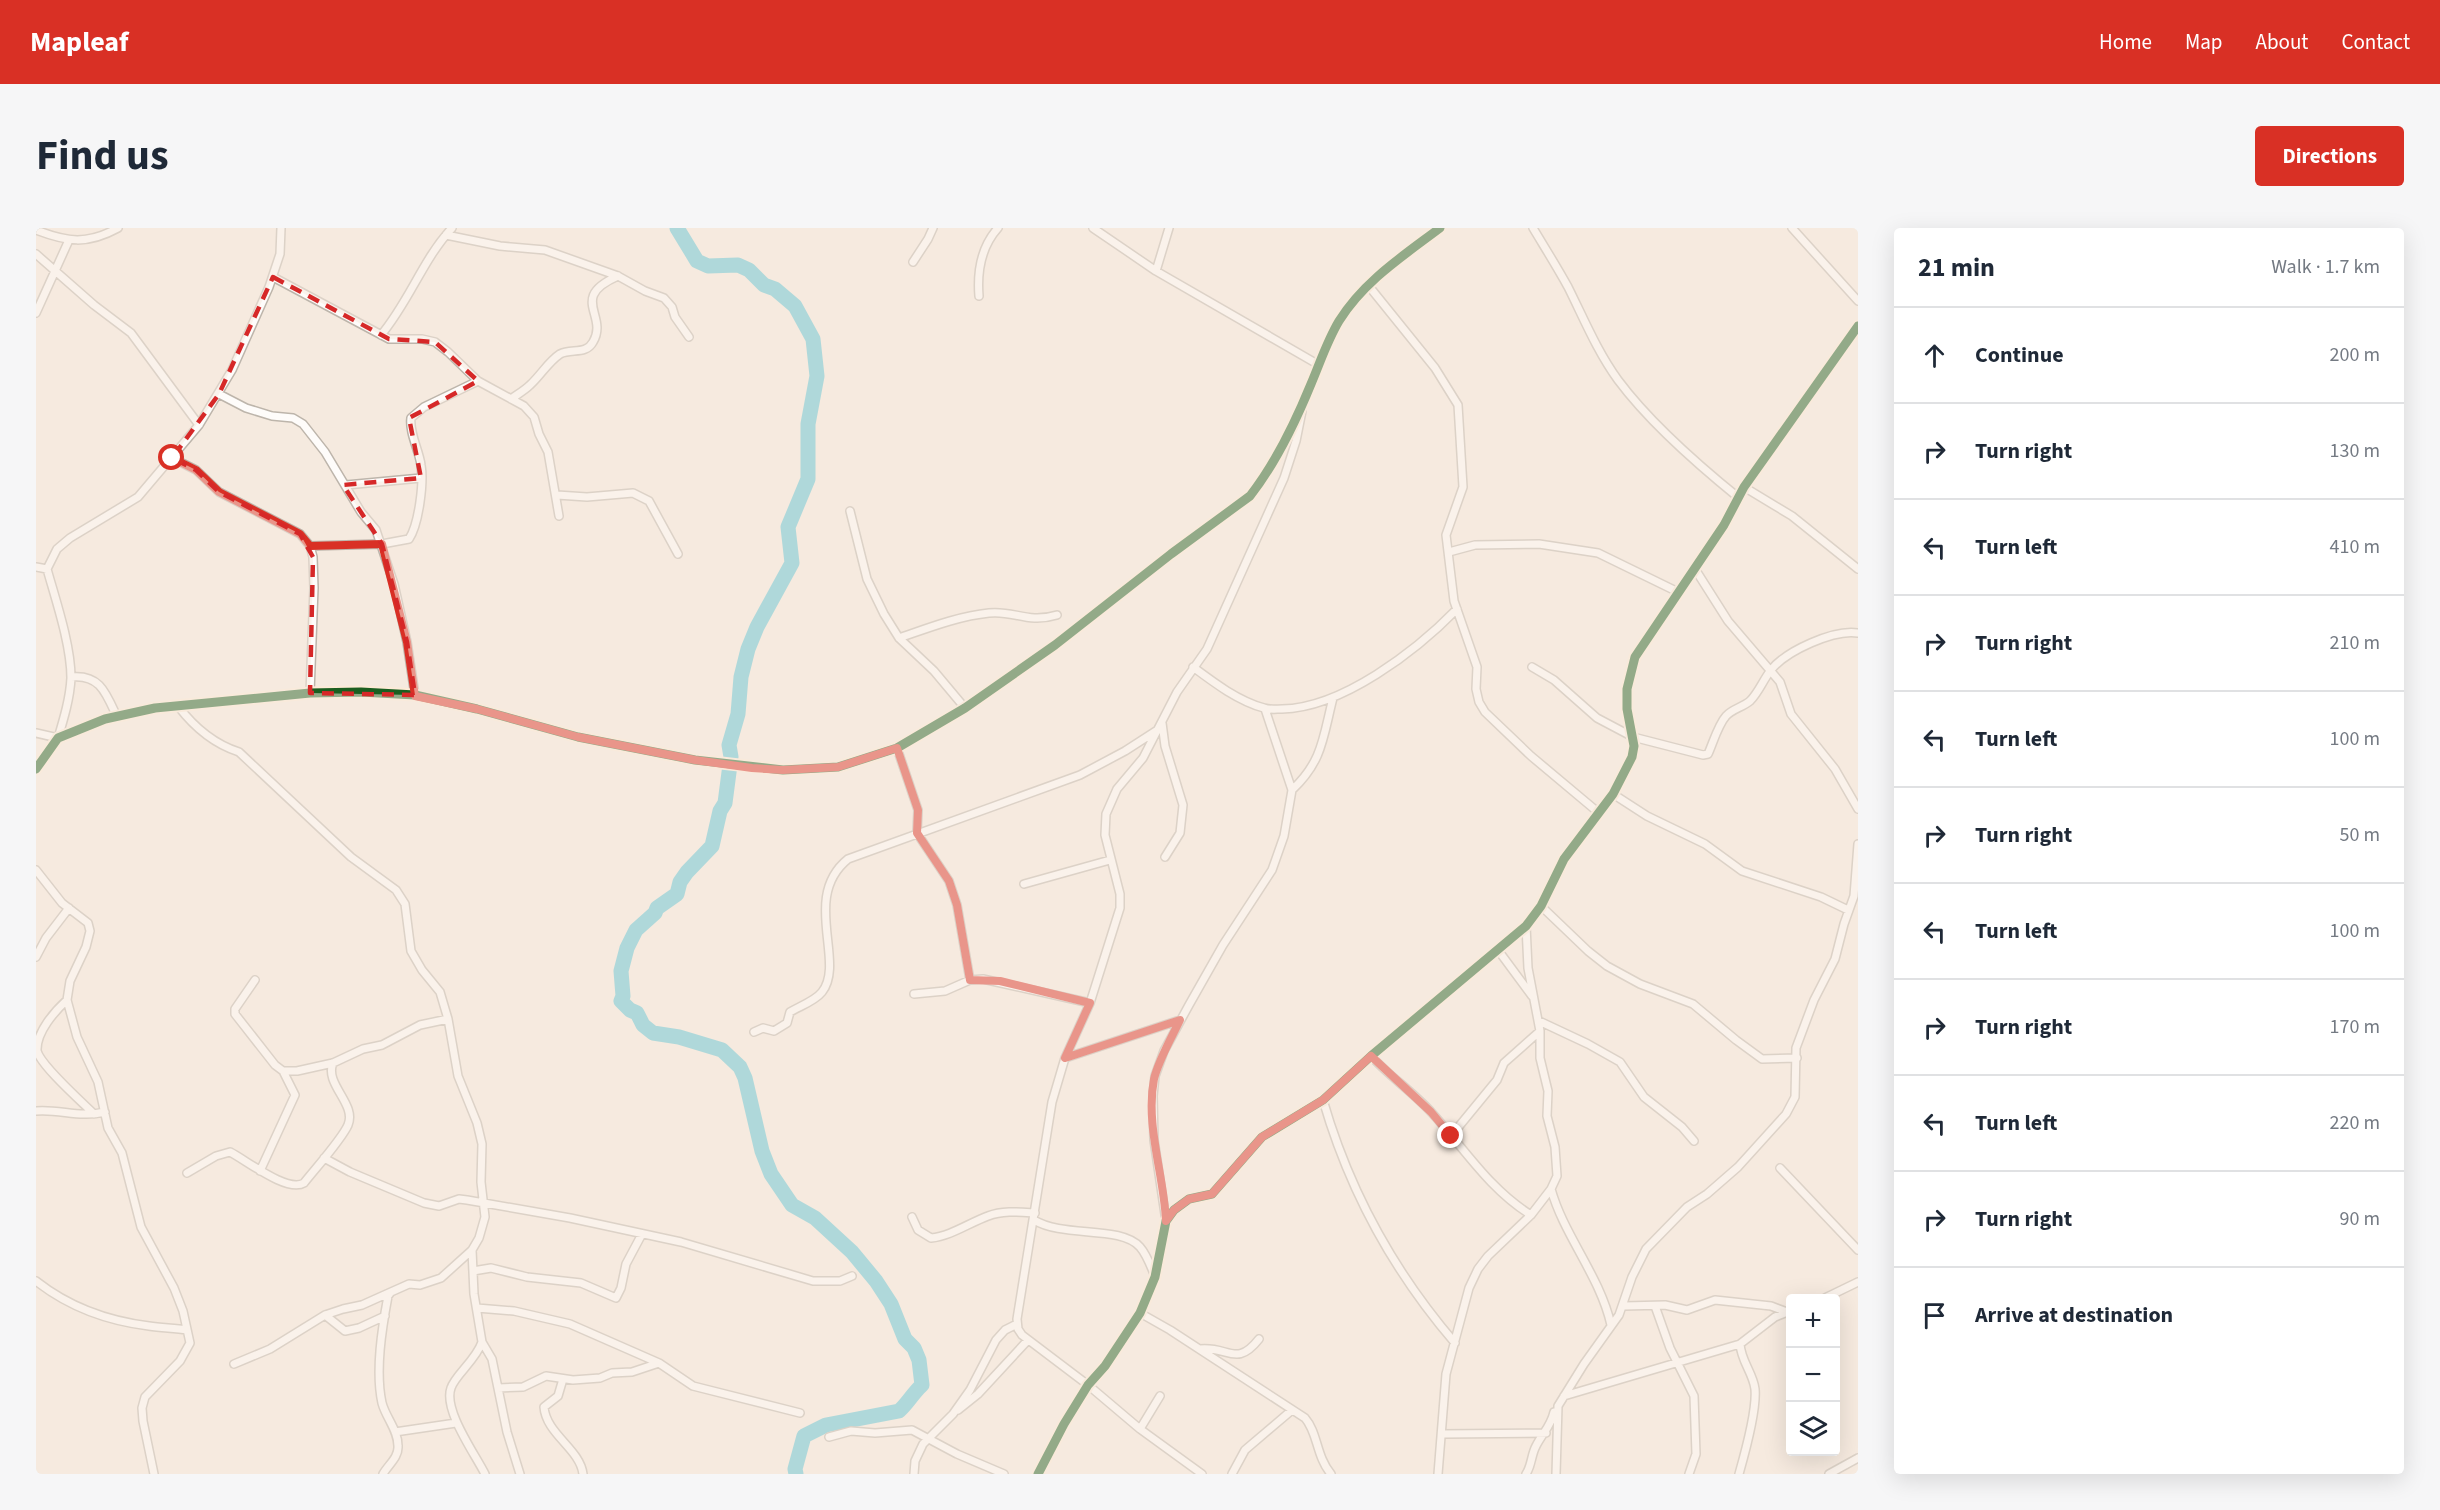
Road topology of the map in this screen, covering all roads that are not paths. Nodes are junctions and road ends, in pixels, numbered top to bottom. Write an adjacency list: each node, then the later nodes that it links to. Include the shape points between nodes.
1 (118, 228): 13 (street, via 86,239)
2 (281, 228): 19 (street, via 280,254)
3 (452, 228): 12 (street)
4 (933, 228): 15 (street)
5 (998, 228): 21 (street, via 978,270)
6 (1093, 228): 17 (street)
7 (1169, 228): 17 (street)
8 (1440, 228): 20 (street)
9 (1533, 228): 38 (street, via 1618,380 1688,453)
10 (1792, 228): 22 (street)
11 (36, 231): 13 (street)
12 (446, 235): 18 (street, via 545,250); 25 (street)
13 (69, 240): 16 (street)
14 (36, 254): 16 (street)
15 (913, 262)
16 (55, 270): 23 (street); 32 (street, via 131,333)
17 (1156, 271): 27 (street)
18 (618, 276): 26 (street, via 664,298); 30 (street, via 594,292 593,343 583,350 558,355 530,386)
19 (273, 277): 25 (street); 29 (street)
20 (1368, 285): 27 (street, via 1340,320); 43 (street, via 1435,368 1458,405 1464,479 1447,529)
21 (979, 296)
22 (1858, 301)
23 (36, 313)
24 (1858, 326): 36 (street)
25 (381, 335): 28 (street, via 388,339 435,342)
26 (689, 337)
27 (1319, 364): 31 (street)
28 (478, 381): 30 (street); 34 (street, via 413,415 410,423 422,466)
29 (219, 394): 32 (street); 35 (street, via 246,408 294,418 303,424)
30 (511, 399): 37 (street, via 534,417 548,452)
31 (1303, 405): 54 (street, via 1284,478 1207,650); 62 (street, via 1266,476 1250,496 1055,645)
32 (199, 425): 33 (street)
33 (172, 458): 42 (street, via 196,470 219,492 300,534); 46 (street, via 138,497 70,537 57,549)
34 (421, 478): 35 (street); 41 (street, via 412,535 403,542)
35 (346, 485): 41 (street)
36 (1744, 487): 38 (street); 48 (street, via 1792,516)
37 (557, 495): 40 (street); 44 (street, via 633,493 649,501)
38 (1739, 498): 47 (street)
39 (850, 512): 53 (street, via 867,579)
40 (560, 516)
41 (382, 544): 42 (street); 59 (street, via 407,642)
42 (310, 546): 58 (street, via 314,588)
43 (1449, 552): 49 (street, via 1475,545 1539,544 1598,553); 50 (street)
44 (678, 554)
45 (36, 567): 46 (street)
46 (47, 569): 57 (street, via 61,615)
47 (1695, 569): 49 (street); 56 (street, via 1728,621)
48 (1858, 569)
49 (1678, 592): 68 (street, via 1630,671 1627,709)
50 (1457, 609): 60 (street, via 1436,630 1362,684); 75 (street, via 1477,667 1477,696 1485,712)
51 (1057, 615): 53 (street, via 1033,619 990,613)
52 (1858, 633): 56 (street, via 1837,633 1806,645)
53 (899, 638): 62 (street, via 934,670)
54 (1192, 667): 63 (street); 65 (street)
55 (1532, 667): 68 (street, via 1554,680 1597,718)
56 (1771, 670): 68 (street, via 1749,702 1726,716 1708,754 1694,755); 74 (street, via 1780,682 1791,714 1835,769)
57 (71, 677): 64 (street, via 90,677 97,682); 69 (street)
58 (310, 693): 59 (street); 61 (street)
59 (415, 696): 70 (street, via 578,737 752,768 838,767)
60 (1333, 698): 63 (street, via 1301,709); 72 (street, via 1318,758)
61 (178, 705): 64 (street); 94 (street, via 219,746 238,752 351,857 396,890 405,904 411,951 440,992)
62 (965, 708): 70 (street)
63 (1265, 709): 72 (street)
64 (117, 717): 69 (street, via 105,718)
65 (1162, 721): 66 (street); 78 (street, via 1165,746 1183,806 1180,833)
66 (1158, 730): 76 (street, via 1080,775); 79 (street, via 1143,758 1117,789 1106,814)
67 (36, 733): 69 (street)
68 (1633, 737): 73 (street, via 1632,757)
69 (58, 738): 71 (street)
70 (897, 748): 76 (street, via 918,810)
71 (36, 769)
72 (1292, 790): 95 (street, via 1284,836 1272,870)
73 (1613, 794): 75 (street); 84 (street, via 1639,812 1699,840 1742,871)
74 (1858, 810)
75 (1599, 813): 82 (street, via 1564,859)
76 (917, 833): 89 (street, via 949,881 962,923); 98 (street, via 848,859 835,871 825,907 829,968 826,984 821,993 790,1012 787,1023 774,1031 763,1028)
77 (1858, 844): 84 (street, via 1855,887)
78 (1165, 858)
79 (1110, 860): 81 (street); 93 (street, via 1120,908)
80 (36, 870): 83 (street)
81 (1024, 884)
82 (1541, 906): 85 (street); 102 (street, via 1607,966 1640,984 1693,1004 1762,1059)
83 (69, 908): 87 (street); 92 (street, via 88,923 90,932 70,981)
84 (1848, 910): 102 (street, via 1835,959 1801,1032)
85 (1526, 926): 86 (street); 91 (street)
86 (1498, 950): 91 (street); 100 (street)
87 (36, 957)
88 (255, 980): 104 (street, via 235,1014)
89 (970, 980): 90 (street, via 945,991); 93 (street, via 1000,981)
90 (914, 994)
91 (1533, 996): 96 (street)
92 (67, 1000): 99 (street, via 43,1027); 107 (street, via 77,1037 98,1082)
93 (1090, 1003): 101 (street)
94 (448, 1019): 103 (street, via 420,1025 382,1045); 116 (street, via 454,1064 482,1144)
95 (1180, 1020): 101 (street); 120 (street, via 1164,1051 1153,1088 1155,1149)
96 (1539, 1021): 97 (street); 110 (street, via 1620,1062 1644,1097)
97 (1540, 1031): 109 (street, via 1501,1067 1497,1080); 115 (street, via 1540,1058 1548,1091 1547,1116 1557,1164)
98 (754, 1032)
99 (36, 1050): 108 (street)
100 (1371, 1056): 105 (street); 109 (street)
101 (1065, 1058): 119 (street, via 1052,1102)
102 (1797, 1058): 132 (street, via 1795,1098 1786,1114 1738,1167 1658,1234 1637,1268)
103 (333, 1063): 104 (street); 111 (street, via 330,1073 349,1118)
104 (283, 1071): 113 (street, via 295,1095)
105 (1323, 1100): 120 (street, via 1270,1130 1219,1188 1212,1194 1189,1199); 145 (street, via 1347,1168 1381,1238 1414,1292)
106 (36, 1111): 108 (street)
107 (105, 1112): 108 (street); 141 (street, via 125,1164 141,1227 174,1288)
108 (94, 1114)
109 (1451, 1136): 117 (street, via 1488,1180)
110 (1694, 1141)
111 (324, 1158): 113 (street, via 300,1185); 116 (street, via 424,1203 439,1206 459,1199)
112 (1780, 1168): 123 (street)
113 (260, 1171): 114 (street, via 230,1152)
114 (187, 1173)
115 (1551, 1189): 117 (street); 140 (street)
116 (482, 1202): 121 (street); 122 (street, via 483,1228)
117 (1531, 1215): 145 (street, via 1499,1243 1478,1269 1463,1306)
118 (912, 1217): 119 (street, via 918,1230 931,1238 1003,1212)
119 (1035, 1217): 126 (street, via 1046,1227 1129,1240 1142,1249); 139 (street)
120 (1166, 1221): 126 (street)
121 (642, 1234): 124 (street, via 629,1257 616,1298 581,1283 491,1268); 125 (street, via 708,1249 813,1281 840,1281)
122 (472, 1250): 124 (street); 129 (street, via 441,1278)
123 (1858, 1250)
124 (473, 1271): 133 (street)
125 (852, 1276)
126 (1155, 1276): 135 (street)
127 (36, 1281): 141 (street, via 61,1300 95,1314)
128 (1858, 1282): 130 (street)
129 (391, 1292): 137 (street); 138 (street)
130 (1835, 1294)
131 (1655, 1305): 132 (street); 134 (street, via 1690,1310 1715,1300); 150 (street)
132 (1624, 1306): 140 (street)
133 (477, 1308): 144 (street); 148 (street, via 514,1311 570,1324)
134 (1786, 1311)
135 (1140, 1313): 147 (street); 152 (street)
136 (1786, 1313): 146 (street, via 1762,1325)
137 (325, 1316): 138 (street, via 345,1331); 149 (street, via 270,1349)
138 (385, 1316): 161 (street, via 380,1352 381,1395)
139 (1017, 1324): 143 (street); 158 (street, via 996,1340)
140 (1611, 1324): 154 (street)
141 (187, 1330): 168 (street, via 187,1351 145,1397 142,1408)
142 (1259, 1339): 147 (street, via 1243,1354)
143 (1029, 1340): 152 (street); 158 (street)
144 (482, 1342): 153 (street, via 492,1359); 159 (street, via 451,1388)
145 (1455, 1343): 163 (street, via 1446,1374)
146 (1740, 1344): 150 (street); 184 (street, via 1755,1391)
147 (1200, 1349): 156 (street)
148 (659, 1363): 151 (street, via 600,1378); 157 (street, via 693,1386)
149 (234, 1364)
150 (1678, 1364): 154 (street); 183 (street, via 1696,1408 1696,1454)
151 (564, 1379): 153 (street, via 542,1377 523,1387); 172 (street, via 558,1396 544,1411 550,1429 566,1445)
152 (1088, 1385): 160 (street); 175 (street)
153 (498, 1388): 171 (street)
154 (1565, 1395): 162 (street, via 1557,1402); 182 (street, via 1558,1406)
155 (1160, 1396): 160 (street)
156 (1292, 1410): 167 (street, via 1311,1426); 177 (street, via 1245,1450)
157 (800, 1413)
158 (954, 1414): 165 (street)
159 (456, 1423): 161 (street); 170 (street)
160 (1140, 1429): 176 (street)
161 (395, 1432): 169 (street, via 397,1455)
162 (1546, 1433): 163 (street); 181 (street, via 1536,1446)
163 (1443, 1434): 180 (street)
164 (829, 1437): 165 (street, via 851,1431 904,1429)
165 (929, 1439): 173 (street, via 918,1453); 174 (street)
166 (1858, 1458): 185 (street)
167 (1324, 1465): 178 (street); 179 (street)
168 (151, 1472)
169 (382, 1474)
170 (485, 1474)
171 (520, 1474)
172 (583, 1474)
173 (914, 1474)
174 (1004, 1474)
175 (1038, 1474)
176 (1202, 1474)
177 (1232, 1474)
178 (1321, 1474)
179 (1331, 1474)
180 (1438, 1474)
181 (1526, 1474)
182 (1556, 1474)
183 (1689, 1474)
184 (1739, 1474)
185 (1829, 1474)

